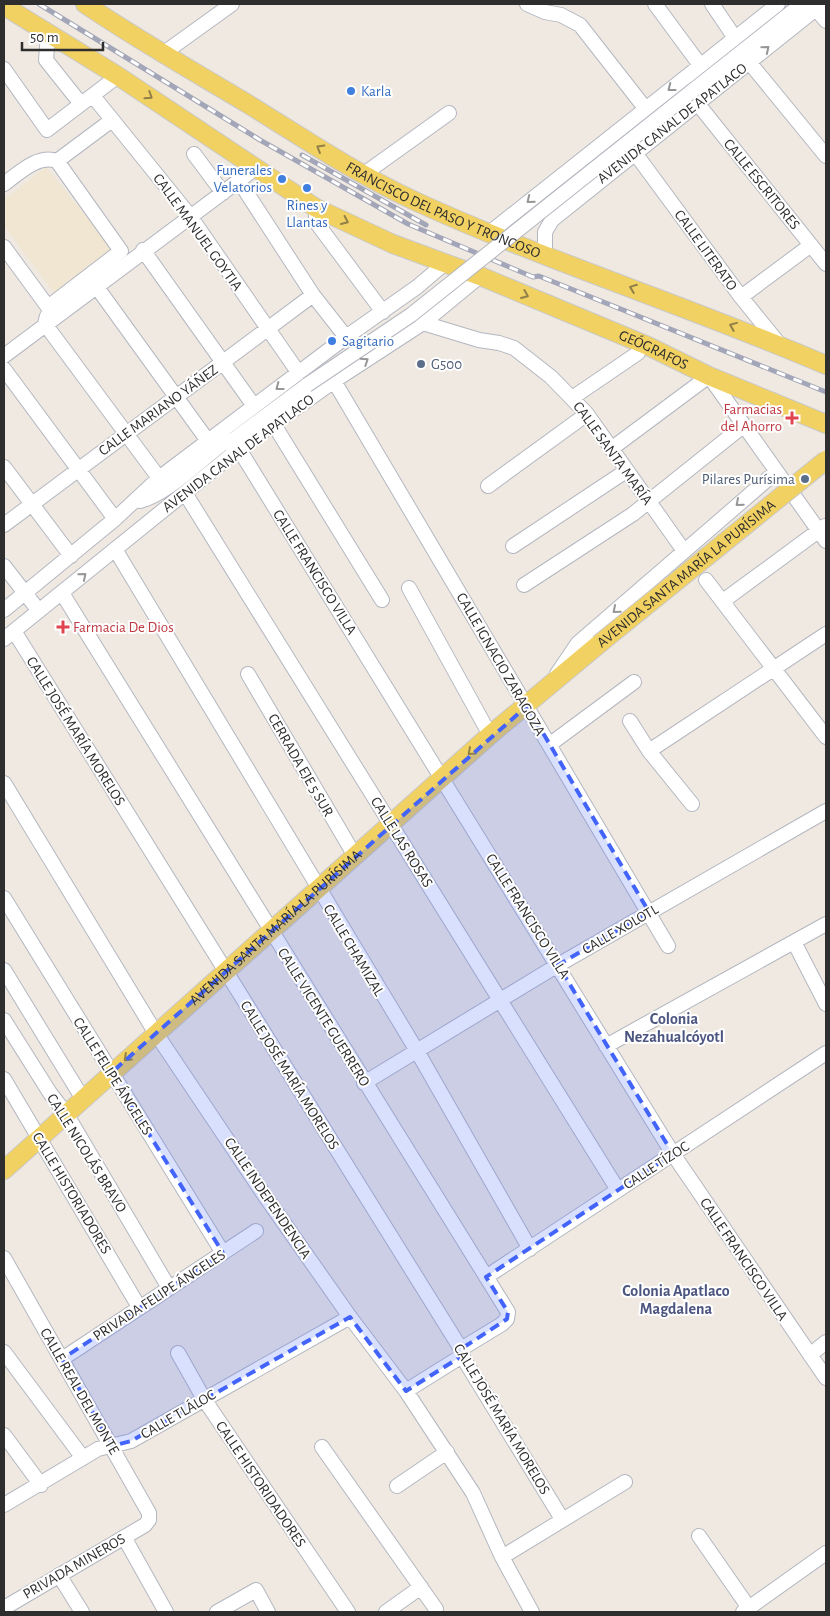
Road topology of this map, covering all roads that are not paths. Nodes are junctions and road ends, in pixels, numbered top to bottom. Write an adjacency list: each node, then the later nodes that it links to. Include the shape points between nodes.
1 (85, 4): 13 (main road, FRANCISCO DEL PASO Y TRONCOSO)
2 (232, 4): 13 (street)
3 (527, 4): 21 (street, via 580,25)
4 (655, 4): 15 (street)
5 (712, 4): 12 (street)
6 (778, 4): 12 (street, AVENIDA CANAL DE APATLACO)
7 (802, 4): 73 (street, bridge, via 411,315 307,385)
8 (4, 6): 11 (main road)
9 (819, 6): 10 (street); 14 (street, AVENIDA CANAL DE APATLACO, one-way to 9)
10 (826, 21)
11 (48, 34): 17 (main road); 19 (street, via 46,60)
12 (736, 38): 15 (street, AVENIDA CANAL DE APATLACO)
13 (164, 53): 29 (main road, FRANCISCO DEL PASO Y TRONCOSO, one-way to 13)
14 (750, 62): 20 (street, AVENIDA CANAL DE APATLACO); 26 (street)
15 (700, 65): 21 (street, AVENIDA CANAL DE APATLACO, one-way to 21)
16 (4, 69): 19 (street, via 47,130)
17 (118, 76): 18 (street); 28 (main road, one-way to 28)
18 (93, 96): 19 (street); 23 (street, CALLE MANUEL GOYTIA)
19 (81, 104)
20 (698, 104): 24 (street, AVENIDA CANAL DE APATLACO); 38 (street, CALLE ESCRITORES)
21 (645, 108): 32 (street, AVENIDA CANAL DE APATLACO)
22 (449, 113): 29 (street)
23 (112, 120): 27 (street); 36 (street, CALLE MANUEL GOYTIA)
24 (635, 153): 34 (street, AVENIDA CANAL DE APATLACO); 48 (street, CALLE LITERATO)
25 (194, 154): 33 (street)
26 (826, 156)
27 (57, 161): 30 (street, via 49,158 39,160); 49 (street, via 121,251)
28 (257, 167): 31 (street); 35 (main road)
29 (364, 174): 37 (main road, FRANCISCO DEL PASO Y TRONCOSO)
30 (5, 179)
31 (239, 181): 33 (street); 47 (street)
32 (549, 184): 34 (street, via 554,199); 37 (street, AVENIDA CANAL DE APATLACO, one-way to 37)
33 (223, 193): 36 (street)
34 (570, 204): 41 (street, AVENIDA CANAL DE APATLACO, via 552,220 545,232)
35 (316, 208): 42 (main road, one-way to 42); 50 (street, via 316,222)
36 (190, 216): 40 (street); 53 (street, CALLE MANUEL GOYTIA)
37 (488, 234): 41 (main road, FRANCISCO DEL PASO Y TRONCOSO)
38 (811, 244): 43 (street, CALLE ESCRITORES); 48 (street)
39 (4, 247): 49 (street)
40 (143, 250): 45 (street); 58 (street)
41 (545, 255): 55 (main road, FRANCISCO DEL PASO Y TRONCOSO, one-way to 41)
42 (444, 264): 44 (main road); 46 (street, AVENIDA CANAL DE APATLACO)
43 (826, 264)
44 (480, 276): 51 (street, AVENIDA CANAL DE APATLACO); 62 (main road, GEÓGRAFOS, one-way to 62, via 648,346)
45 (96, 286): 52 (street); 64 (street)
46 (417, 287): 50 (street, AVENIDA CANAL DE APATLACO); 51 (street, via 432,294 434,307)
47 (313, 295): 53 (street, CALLE MARIANO YÁÑEZ); 54 (street)
48 (741, 297): 55 (street, CALLE LITERATO)
49 (48, 308): 52 (street)
50 (383, 312): 54 (street, AVENIDA CANAL DE APATLACO)
51 (427, 319): 63 (street, AVENIDA CANAL DE APATLACO, one-way to 51); 65 (street, CALLE SANTA MARÍA, via 479,340 514,348)
52 (45, 324): 57 (street); 71 (street)
53 (268, 329): 58 (street, CALLE MARIANO YÁÑEZ); 61 (street, CALLE MANUEL GOYTIA)
54 (346, 337): 61 (street, AVENIDA CANAL DE APATLACO)
55 (780, 345): 59 (main road, FRANCISCO DEL PASO Y TRONCOSO)
56 (638, 353): 65 (street)
57 (4, 356)
58 (223, 363): 64 (street, CALLE MARIANO YÁÑEZ); 66 (street)
59 (826, 365)
60 (4, 369): 77 (street)
61 (298, 372): 66 (street, AVENIDA CANAL DE APATLACO, one-way to 66)
62 (709, 376): 69 (main road, GEÓGRAFOS); 70 (street); 74 (street)
63 (334, 381): 68 (street, AVENIDA CANAL DE APATLACO); 110 (street, CALLE IGNACIO ZARAGOZA)
64 (177, 396): 71 (street, CALLE MARIANO YÁÑEZ); 72 (street)
65 (572, 398): 67 (street, CALLE SANTA MARÍA)
66 (254, 406): 72 (street, AVENIDA CANAL DE APATLACO)
67 (588, 414): 74 (street, CALLE SANTA MARÍA); 81 (street)
68 (273, 423): 73 (street, AVENIDA CANAL DE APATLACO); 100 (street)
69 (826, 424)
70 (743, 426): 79 (street); 84 (street)
71 (125, 433): 77 (street, CALLE MARIANO YÁÑEZ); 80 (street)
72 (208, 441): 80 (street, AVENIDA CANAL DE APATLACO)
73 (236, 444): 82 (street, AVENIDA CANAL DE APATLACO); 83 (street, via 222,444 164,489 148,499); 86 (street, via 170,497); 116 (street, CALLE FRANCISCO VILLA)
74 (611, 448): 78 (street, CALLE SANTA MARÍA)
75 (826, 460): 109 (main road, AVENIDA SANTA MARÍA LA PURÍSIMA, bridge)
76 (4, 467): 85 (street)
77 (76, 470): 85 (street, CALLE MARIANO YÁÑEZ); 87 (street)
78 (626, 471): 84 (street, CALLE SANTA MARÍA); 90 (street)
79 (776, 472): 89 (street); 92 (street, AVENIDA SANTA MARÍA LA PURÍSIMA, one-way to 92)
80 (159, 478): 83 (street, AVENIDA CANAL DE APATLACO)
81 (488, 486)
82 (185, 493): 86 (street, AVENIDA CANAL DE APATLACO); 120 (street, CALLE LAS ROSAS)
83 (133, 502): 87 (street, AVENIDA CANAL DE APATLACO)
84 (648, 502): 92 (street, CALLE SANTA MARÍA); 96 (street)
85 (32, 504): 88 (street, CALLE MARIANO YÁÑEZ); 93 (street)
86 (155, 516): 91 (street, AVENIDA CANAL DE APATLACO)
87 (114, 519): 93 (street, AVENIDA CANAL DE APATLACO)
88 (4, 525)
89 (824, 532): 101 (street)
90 (513, 546)
91 (115, 549): 99 (street, AVENIDA CANAL DE APATLACO, one-way to 91); 122 (street, CALLE CHAMIZAL)
92 (684, 551): 109 (street, AVENIDA SANTA MARÍA LA PURÍSIMA, one-way to 109, via 578,643)
93 (71, 556): 98 (street, AVENIDA CANAL DE APATLACO)
94 (4, 566): 98 (street)
95 (708, 583): 101 (street)
96 (524, 585)
97 (408, 588): 112 (street)
98 (25, 593): 102 (street, AVENIDA CANAL DE APATLACO); 103 (street)
99 (62, 593): 103 (street, AVENIDA CANAL DE APATLACO); 126 (street, CALLE VICENTE GUERRERO)
100 (382, 600)
101 (723, 602): 106 (street)
102 (4, 610)
103 (39, 611): 105 (street, AVENIDA CANAL DE APATLACO)
104 (826, 634): 106 (street)
105 (9, 635): 131 (street, CALLE JOSÉ MARÍA MORELOS)
106 (774, 668): 113 (street); 115 (street)
107 (248, 674): 121 (street, CERRADA EJE 5 SUR)
108 (634, 682): 114 (street)
109 (549, 687): 110 (main road, AVENIDA SANTA MARÍA LA PURÍSIMA)
110 (527, 706): 112 (main road, AVENIDA SANTA MARÍA LA PURÍSIMA); 114 (street, CALLE IGNACIO ZARAGOZA)
111 (630, 721): 115 (street)
112 (490, 735): 116 (main road, AVENIDA SANTA MARÍA LA PURÍSIMA, one-way to 116)
113 (826, 737)
114 (549, 746): 124 (street, CALLE IGNACIO ZARAGOZA)
115 (649, 751): 118 (street)
116 (442, 778): 120 (main road, AVENIDA SANTA MARÍA LA PURÍSIMA); 129 (street, CALLE FRANCISCO VILLA)
117 (4, 783): 135 (street, CALLE INDEPENDENCIA)
118 (692, 804)
119 (826, 811): 124 (street, CALLE XOLOTL)
120 (391, 824): 121 (main road, AVENIDA SANTA MARÍA LA PURÍSIMA); 132 (street, CALLE LAS ROSAS)
121 (355, 856): 122 (main road, AVENIDA SANTA MARÍA LA PURÍSIMA)
122 (317, 889): 126 (main road, AVENIDA SANTA MARÍA LA PURÍSIMA); 137 (street, CALLE CHAMIZAL)
123 (4, 898): 139 (street, CALLE FELIPE ÁNGELES)
124 (649, 912): 128 (street, CALLE IGNACIO ZARAGOZA); 129 (street, CALLE XOLOTL)
125 (826, 924): 127 (street)
126 (270, 930): 131 (main road, AVENIDA SANTA MARÍA LA PURÍSIMA); 141 (street, CALLE VICENTE GUERRERO)
127 (794, 942): 133 (street); 136 (street)
128 (668, 946)
129 (558, 965): 132 (street, CALLE XOLOTL); 136 (street, CALLE FRANCISCO VILLA)
130 (4, 970): 142 (street)
131 (225, 971): 135 (main road, AVENIDA SANTA MARÍA LA PURÍSIMA); 159 (street, CALLE JOSÉ MARÍA MORELOS)
132 (500, 1000): 137 (street, CALLE XOLOTL); 147 (street, CALLE LAS ROSAS)
133 (826, 1004)
134 (4, 1020): 143 (street, CALLE NICOLÁS BRAVO)
135 (155, 1032): 139 (main road, AVENIDA SANTA MARÍA LA PURÍSIMA, one-way to 139); 155 (street, CALLE INDEPENDENCIA)
136 (606, 1046): 145 (street, CALLE FRANCISCO VILLA)
137 (417, 1051): 141 (street, CALLE XOLOTL); 149 (street, CALLE CHAMIZAL)
138 (826, 1053): 145 (street, CALLE TÍZOC)
139 (111, 1073): 142 (main road, AVENIDA SANTA MARÍA LA PURÍSIMA); 150 (street, CALLE FELIPE ÁNGELES)
140 (4, 1079): 144 (street, CALLE HISTORIADORES)
141 (364, 1083): 152 (street, CALLE VICENTE GUERRERO)
142 (83, 1099): 143 (main road, AVENIDA SANTA MARÍA LA PURÍSIMA)
143 (67, 1115): 144 (main road, AVENIDA SANTA MARÍA LA PURÍSIMA); 153 (street, CALLE NICOLÁS BRAVO)
144 (40, 1138): 146 (main road, AVENIDA SANTA MARÍA LA PURÍSIMA); 154 (street, CALLE HISTORIADORES)
145 (674, 1154): 147 (street, CALLE TÍZOC); 160 (street, CALLE FRANCISCO VILLA)
146 (4, 1170)
147 (618, 1190): 149 (street, CALLE TÍZOC)
148 (256, 1231): 150 (street, PRIVADA FELIPE ÁNGELES)
149 (530, 1249): 152 (street, CALLE TÍZOC)
150 (223, 1253): 153 (street, PRIVADA FELIPE ÁNGELES)
151 (4, 1258): 161 (street, CALLE REAL DEL MONTE)
152 (486, 1277): 159 (street, CALLE VICENTE GUERRERO, via 508,1312 507,1319)
153 (169, 1288): 154 (street, PRIVADA FELIPE ÁNGELES)
154 (139, 1307): 161 (street, PRIVADA FELIPE ÁNGELES)
155 (350, 1317): 163 (street, CALLE INDEPENDENCIA); 164 (street, CALLE TLÁLOC)
156 (826, 1342): 160 (street)
157 (4, 1352): 169 (street)
158 (178, 1353): 164 (street, CALLE HISTORIDADORES)
159 (462, 1353): 163 (street); 174 (street, CALLE JOSÉ MARÍA MORELOS)
160 (810, 1355): 162 (street, CALLE FRANCISCO VILLA)
161 (62, 1359): 166 (street, CALLE REAL DEL MONTE)
162 (826, 1378)
163 (406, 1392): 168 (street, CALLE INDEPENDENCIA)
164 (204, 1399): 166 (street, CALLE TLÁLOC, via 131,1441); 189 (street, CALLE HISTORIDADORES)
165 (4, 1434): 171 (street)
166 (112, 1446): 169 (street, CALLE TLÁLOC, via 98,1449); 175 (street, CALLE REAL DEL MONTE, via 149,1513 150,1520)
167 (322, 1447): 181 (street)
168 (447, 1452): 172 (street); 179 (street, CALLE INDEPENDENCIA, via 473,1493)
169 (83, 1458): 171 (street, CALLE TLÁLOC)
170 (625, 1482): 174 (street)
171 (41, 1485): 173 (street, CALLE TLÁLOC)
172 (396, 1486)
173 (4, 1505)
174 (562, 1519): 179 (street)
175 (145, 1525): 177 (street, PRIVADA MINEROS)
176 (699, 1536): 184 (street)
177 (124, 1537): 180 (street, PRIVADA MINEROS); 186 (street)
178 (826, 1553): 184 (street)
179 (502, 1557): 191 (street, CALLE INDEPENDENCIA)
180 (59, 1575): 182 (street, PRIVADA MINEROS); 185 (street)
181 (421, 1588): 183 (street); 190 (street)
182 (4, 1608)
183 (436, 1609)
184 (746, 1610)
185 (82, 1612)
186 (166, 1612)
187 (217, 1612): 188 (street, via 256,1590)
188 (268, 1612)
189 (348, 1612)
190 (386, 1612)
191 (532, 1612)

